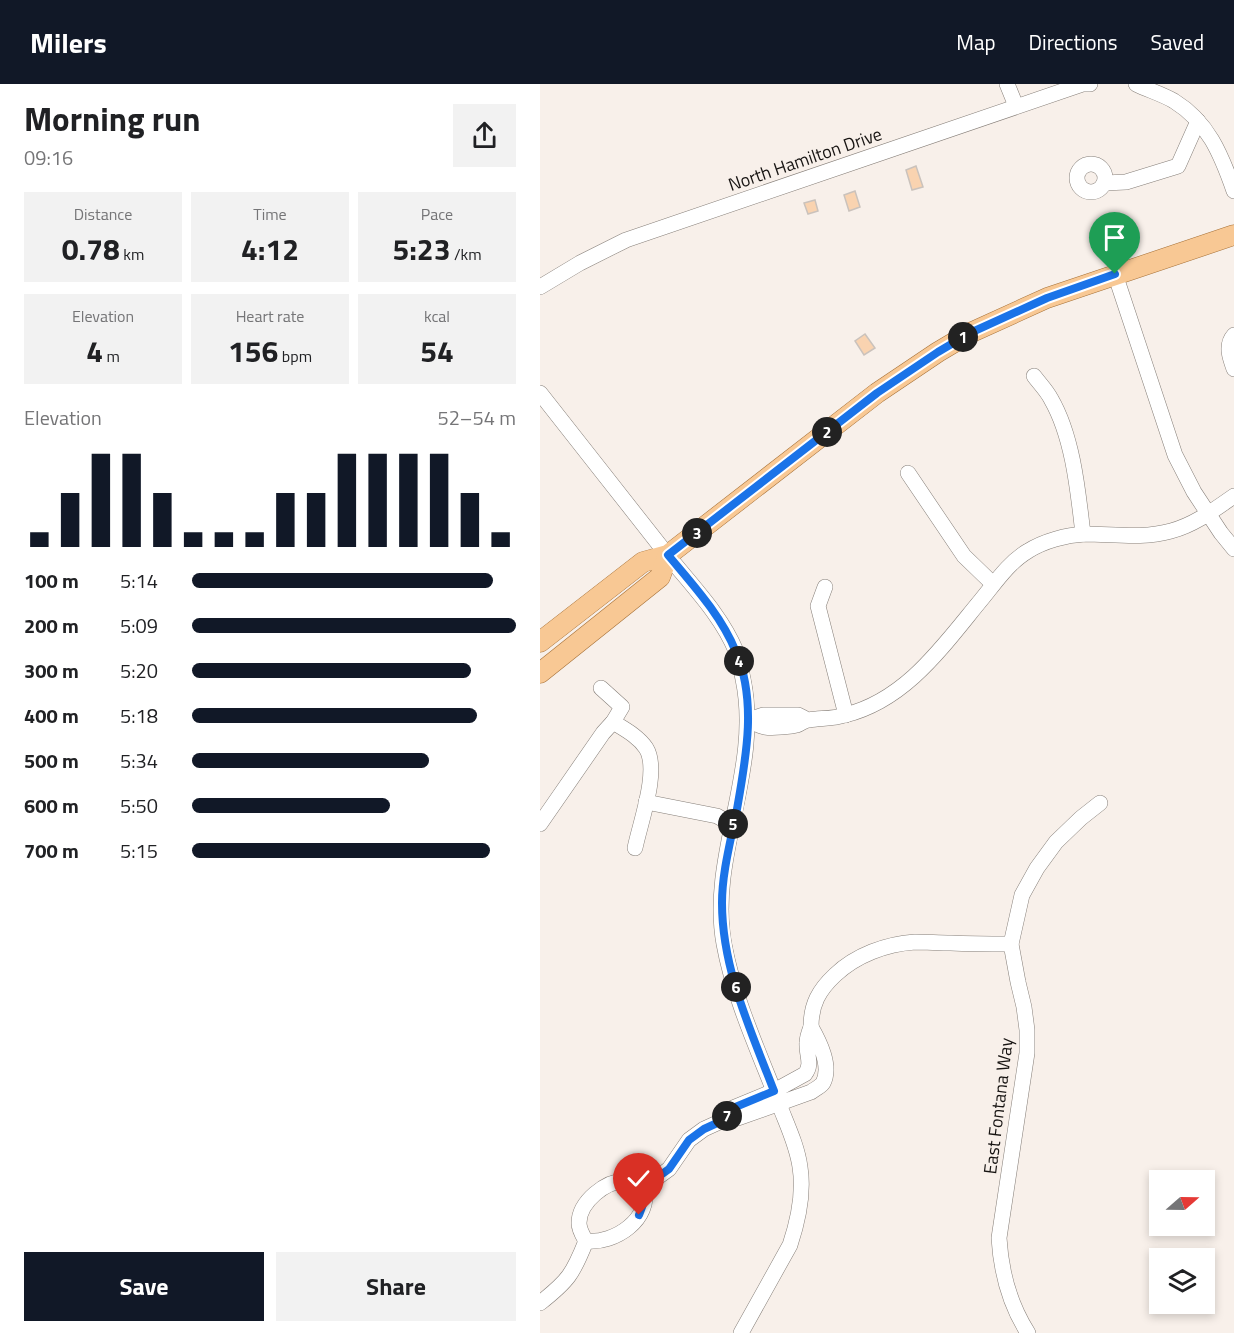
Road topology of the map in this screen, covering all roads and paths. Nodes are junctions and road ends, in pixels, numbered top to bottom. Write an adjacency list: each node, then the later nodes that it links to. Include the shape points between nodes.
1 (1007, 84): 4 (street)
2 (1089, 84): 4 (street, North Hamilton Drive)
3 (1136, 84): 5 (street, via 1173,100)
4 (1016, 106): 10 (street, North Hamilton Drive, via 626,240)
5 (1198, 121): 6 (street, via 1178,166 1126,182); 7 (street, via 1212,139)
6 (1105, 183)
7 (1234, 191)
8 (1234, 235): 9 (main road)
9 (1115, 274): 17 (street, via 1175,455); 20 (main road, via 1047,298 938,352 877,393)
10 (540, 287)
11 (1234, 335): 12 (street, via 1229,348)
12 (1234, 369)
13 (1034, 376): 18 (street, via 1051,397 1065,431 1076,476)
14 (540, 393): 20 (street)
15 (908, 473): 21 (street, via 964,556)
16 (1234, 496): 17 (street)
17 (1208, 514): 18 (street, via 1172,531 1155,534); 19 (street)
18 (1083, 534): 21 (street, via 1028,551)
19 (1234, 549)
20 (668, 555): 23 (main road, via 644,562); 24 (main road, via 660,577); 27 (street, via 702,596 733,645 741,667)
21 (993, 584): 26 (street, via 932,659 905,684 873,705)
22 (825, 587): 26 (street, via 818,606)
23 (540, 642)
24 (540, 673)
25 (601, 688): 28 (street, via 622,707)
26 (846, 715): 27 (street, via 765,727)
27 (748, 720): 32 (street)
28 (612, 722): 30 (street, via 647,750 651,763); 31 (street)
29 (1100, 803): 34 (street, East Fontana Way, via 1056,842 1037,868 1022,894)
30 (645, 806): 32 (street, via 717,816); 33 (street)
31 (540, 824)
32 (733, 825): 38 (street, via 722,901 724,943 745,1015)
33 (635, 848)
34 (1011, 944): 35 (street, via 914,942 866,954 844,966 823,986 814,1004); 43 (street, East Fontana Way, via 1024,1007 1027,1053 999,1238 1004,1276)
35 (811, 1027): 36 (street, via 806,1041); 37 (street, via 821,1045)
36 (809, 1069): 37 (street); 38 (street)
37 (825, 1075): 38 (street, via 822,1084 811,1092)
38 (776, 1097): 39 (street, via 733,1108 726,1119 689,1140 669,1169); 42 (street, via 800,1167 800,1204 790,1245)
39 (644, 1187): 40 (street, via 642,1211 627,1229 608,1240); 40 (street, via 624,1180 603,1188 591,1198 579,1220)
40 (586, 1241): 41 (street, via 569,1277)
41 (540, 1303)
42 (741, 1333)
43 (1028, 1333)

